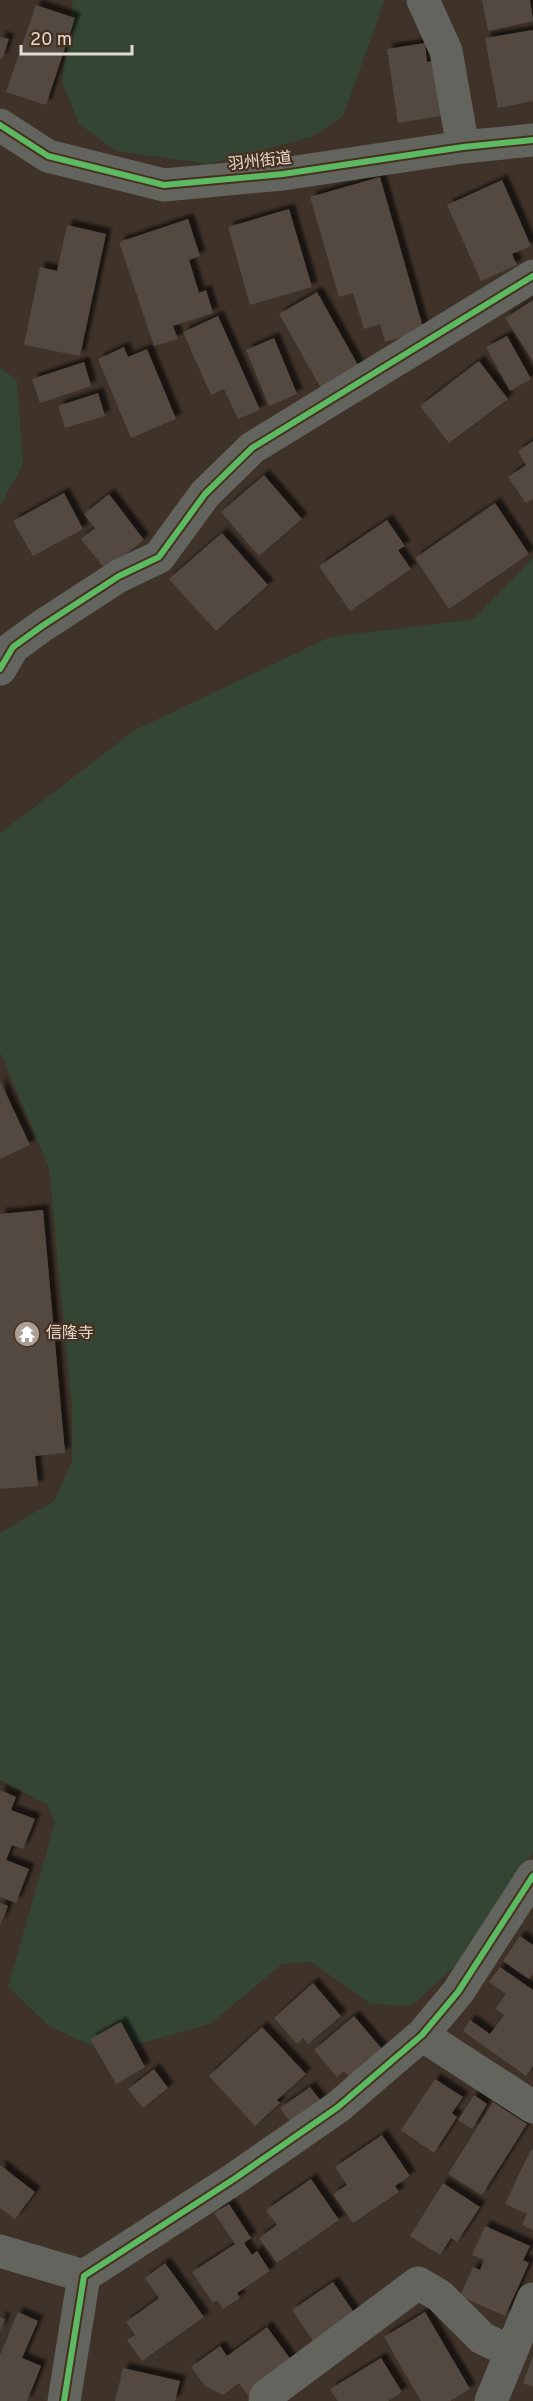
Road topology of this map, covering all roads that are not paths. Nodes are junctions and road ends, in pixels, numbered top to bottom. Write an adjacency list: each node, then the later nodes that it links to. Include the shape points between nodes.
1 (423, 0): 4 (street, via 446,51)
2 (0, 125): 4 (street, 羽州街道, via 48,156 164,185 283,174)
3 (533, 140): 4 (street, 羽州街道)
4 (463, 147)
5 (533, 276): 6 (street, via 252,448 206,494 159,557 119,576 42,626 13,647)
6 (0, 669)
7 (533, 1876): 8 (street, via 458,1992)
8 (422, 2035): 9 (street); 11 (street, via 338,2107)
9 (533, 2107)
10 (0, 2251): 11 (street)
11 (84, 2276): 14 (street)
12 (533, 2299): 13 (street)
13 (511, 2352): 15 (street, via 482,2338 440,2296 418,2283 266,2396); 16 (street)
14 (64, 2401)
15 (265, 2401)
16 (491, 2401)

